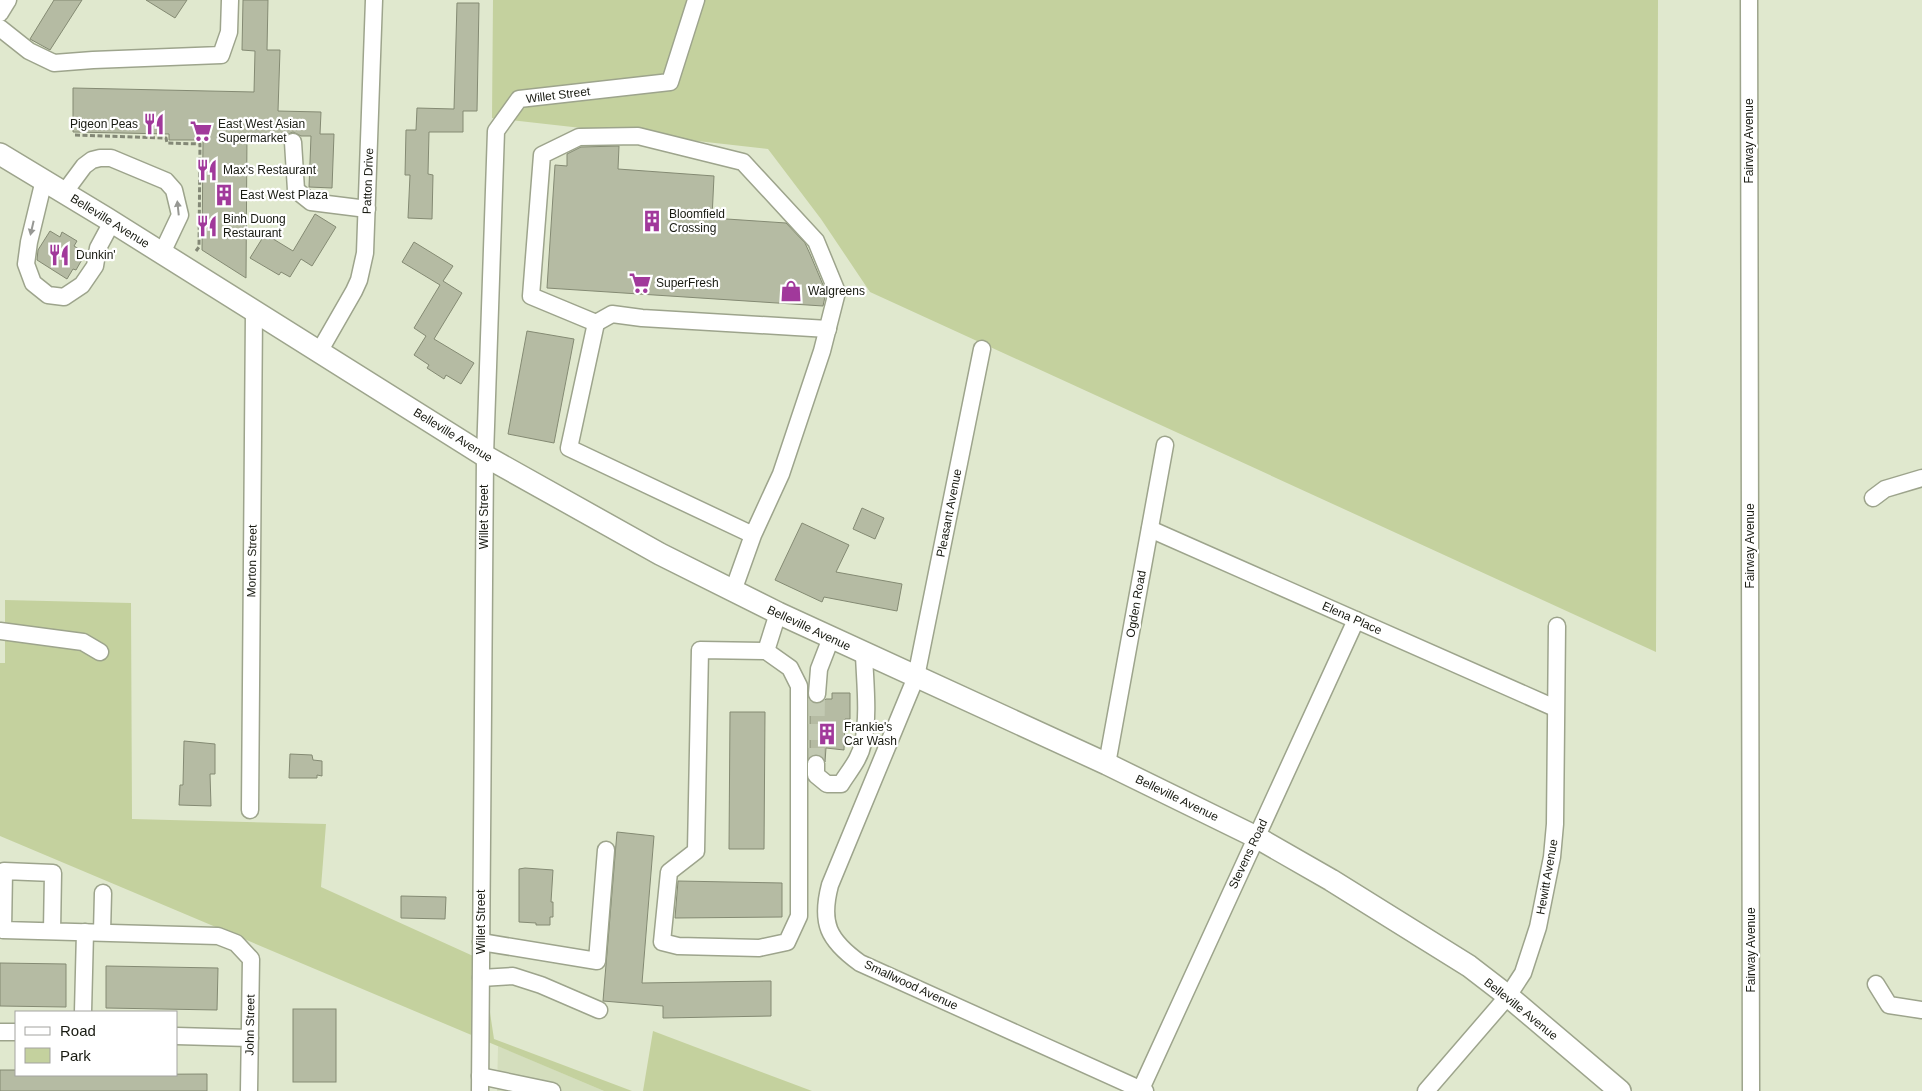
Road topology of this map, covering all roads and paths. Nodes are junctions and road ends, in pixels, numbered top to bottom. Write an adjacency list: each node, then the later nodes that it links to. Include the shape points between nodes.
1 (8, 0): 6 (street)
2 (230, 0): 7 (street, via 229,32 221,56 54,63 29,50)
3 (374, 0): 12 (street, Patton Drive)
4 (696, 0): 21 (street, Willet Street, via 670,82 519,99 496,131)
5 (1749, 0): 64 (street, Fairway Avenue)
6 (0, 13)
7 (0, 28)
8 (293, 142): 12 (street, via 296,190 311,202)
9 (0, 154): 10 (main road, Belleville Avenue)
10 (44, 180): 11 (main road, Belleville Avenue); 13 (street, one-way to 13, via 26,264 32,283 48,296 64,296 82,285 95,266 98,248)
11 (64, 193): 13 (main road, Belleville Avenue); 14 (street, one-way to 11, via 180,215 174,190 166,181 111,158 100,158 84,166)
12 (367, 209): 19 (street, Patton Drive, via 365,253 359,280)
13 (112, 222): 14 (main road, Belleville Avenue)
14 (162, 253): 15 (main road, Belleville Avenue)
15 (254, 312): 19 (main road, Belleville Avenue); 40 (street, Morton Street)
16 (596, 322): 17 (street, via 612,314); 17 (street, via 531,296 542,155 579,137 638,136 743,162 816,241 837,292); 25 (street, via 569,448)
17 (828, 329): 25 (street, via 781,474)
18 (982, 349): 35 (street, Pleasant Avenue)
19 (319, 352): 21 (main road, Belleville Avenue)
20 (1165, 445): 24 (street, Ogden Road)
21 (484, 456): 26 (main road, Belleville Avenue); 47 (street, Willet Street)
22 (1922, 478): 23 (street, via 1885,489)
23 (1873, 498)
24 (1150, 529): 28 (street, Elena Place); 39 (street, Ogden Road)
25 (753, 535): 26 (street)
26 (733, 591): 27 (main road, Belleville Avenue)
27 (778, 613): 31 (main road, Belleville Avenue); 32 (street)
28 (1356, 620): 37 (street, Elena Place); 41 (street, Stevens Road)
29 (1557, 626): 37 (street, Hewitt Avenue)
30 (0, 631): 33 (street, via 83,642)
31 (831, 638): 34 (main road, Belleville Avenue); 36 (street, via 819,669)
32 (766, 651): 32 (street, via 700,650 696,851 669,872 662,942 678,946 759,948 787,942 799,916 799,686 790,668)
33 (100, 652)
34 (864, 654): 35 (main road, Belleville Avenue); 38 (street, via 866,716 863,744 857,759 841,784 827,784 816,775)
35 (916, 677): 39 (main road, Belleville Avenue); 59 (street, Smallwood Avenue, via 830,885 825,902 826,920 833,936 843,950 860,963)
36 (817, 694)
37 (1555, 708): 50 (street, Hewitt Avenue, via 1552,857 1532,950 1523,973)
38 (816, 764)
39 (1107, 764): 41 (main road, Belleville Avenue)
40 (250, 810)
41 (1256, 837): 50 (main road, Belleville Avenue, via 1406,926); 59 (street, Stevens Road)
42 (606, 850): 47 (street, via 597,961)
43 (103, 893): 46 (street)
44 (52, 931): 44 (street, via 3,930 4,872 53,873); 45 (street)
45 (85, 932): 46 (street); 53 (street)
46 (102, 932): 57 (street, John Street, via 218,936 236,943 251,959)
47 (481, 942): 48 (street, Willet Street)
48 (480, 978): 51 (street, via 513,976); 58 (street, Willet Street)
49 (1876, 984): 52 (street, via 1889,1005)
50 (1508, 996): 62 (street, Hewitt Avenue); 63 (main road, Belleville Avenue)
51 (600, 1010)
52 (1922, 1010)
53 (83, 1011)
54 (0, 1032): 55 (street)
55 (15, 1032)
56 (178, 1036): 57 (street)
57 (250, 1038): 60 (street, John Street)
58 (480, 1083): 61 (street)
59 (1143, 1090)
60 (249, 1091)
61 (552, 1091)
62 (1426, 1091)
63 (1620, 1091)
64 (1751, 1091)

